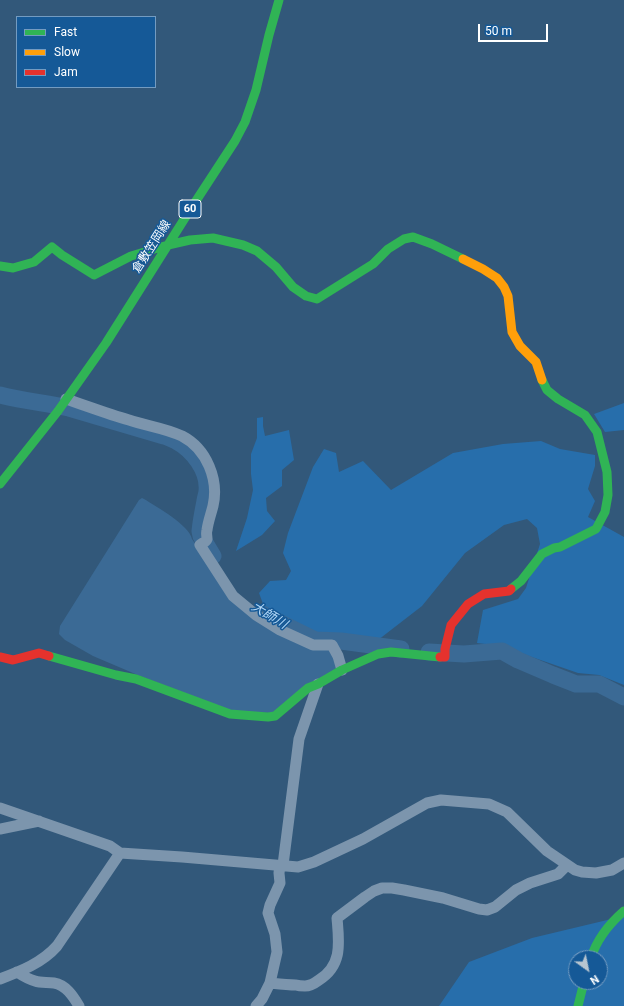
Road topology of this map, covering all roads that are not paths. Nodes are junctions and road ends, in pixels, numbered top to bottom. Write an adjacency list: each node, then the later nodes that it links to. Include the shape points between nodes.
1 (280, 0): 2 (street, 倉敷笠岡線 / 60, via 245,122 236,141)
2 (168, 245): 3 (street, via 131,256 94,275 52,247 34,262 13,268); 4 (street, 倉敷笠岡線 / 60, via 106,343); 7 (street, via 213,238 244,245 257,251 276,266 293,287 306,296 317,299 373,264 388,249 404,239 414,237 432,244 497,278 508,296 512,332 520,346 536,362 547,390 585,414 597,432 607,472 608,495 605,512 596,529 542,554 521,581 509,591 484,594 468,604 451,625 445,657 391,652 378,654)
3 (0, 266)
4 (65, 400): 5 (street, 倉敷笠岡線 / 60); 7 (street, via 171,432 192,444 207,462 215,496 206,530 207,539 200,545 233,596 280,630 314,645 332,645)
5 (0, 484)
6 (0, 657): 8 (street, via 13,660 39,653 136,679 230,714 275,716 308,688)
7 (342, 670): 8 (street)
8 (318, 684): 14 (street, via 299,739)
9 (0, 808): 10 (street)
10 (39, 821): 11 (street); 12 (street, via 110,846)
11 (0, 829)
12 (120, 853): 14 (street); 18 (street, via 57,946 44,958)
13 (624, 863): 15 (street, via 612,870 596,873 582,872)
14 (281, 865): 15 (street, via 298,867 314,862 363,839 427,803 441,800 489,804 507,812 547,851); 20 (street, via 280,883 268,913 275,934 277,952)
15 (567, 865): 20 (street, via 558,874 516,890 495,907 487,910 392,888 374,891 337,918 338,953 331,970 323,978 305,986)
16 (624, 911): 17 (street, via 604,932)
17 (594, 950)
18 (17, 972): 19 (street); 22 (street, via 28,979 55,983 66,988)
19 (0, 979)
20 (270, 983): 23 (street)
21 (582, 990): 24 (street)
22 (79, 1006)
23 (256, 1006)
24 (578, 1006)

